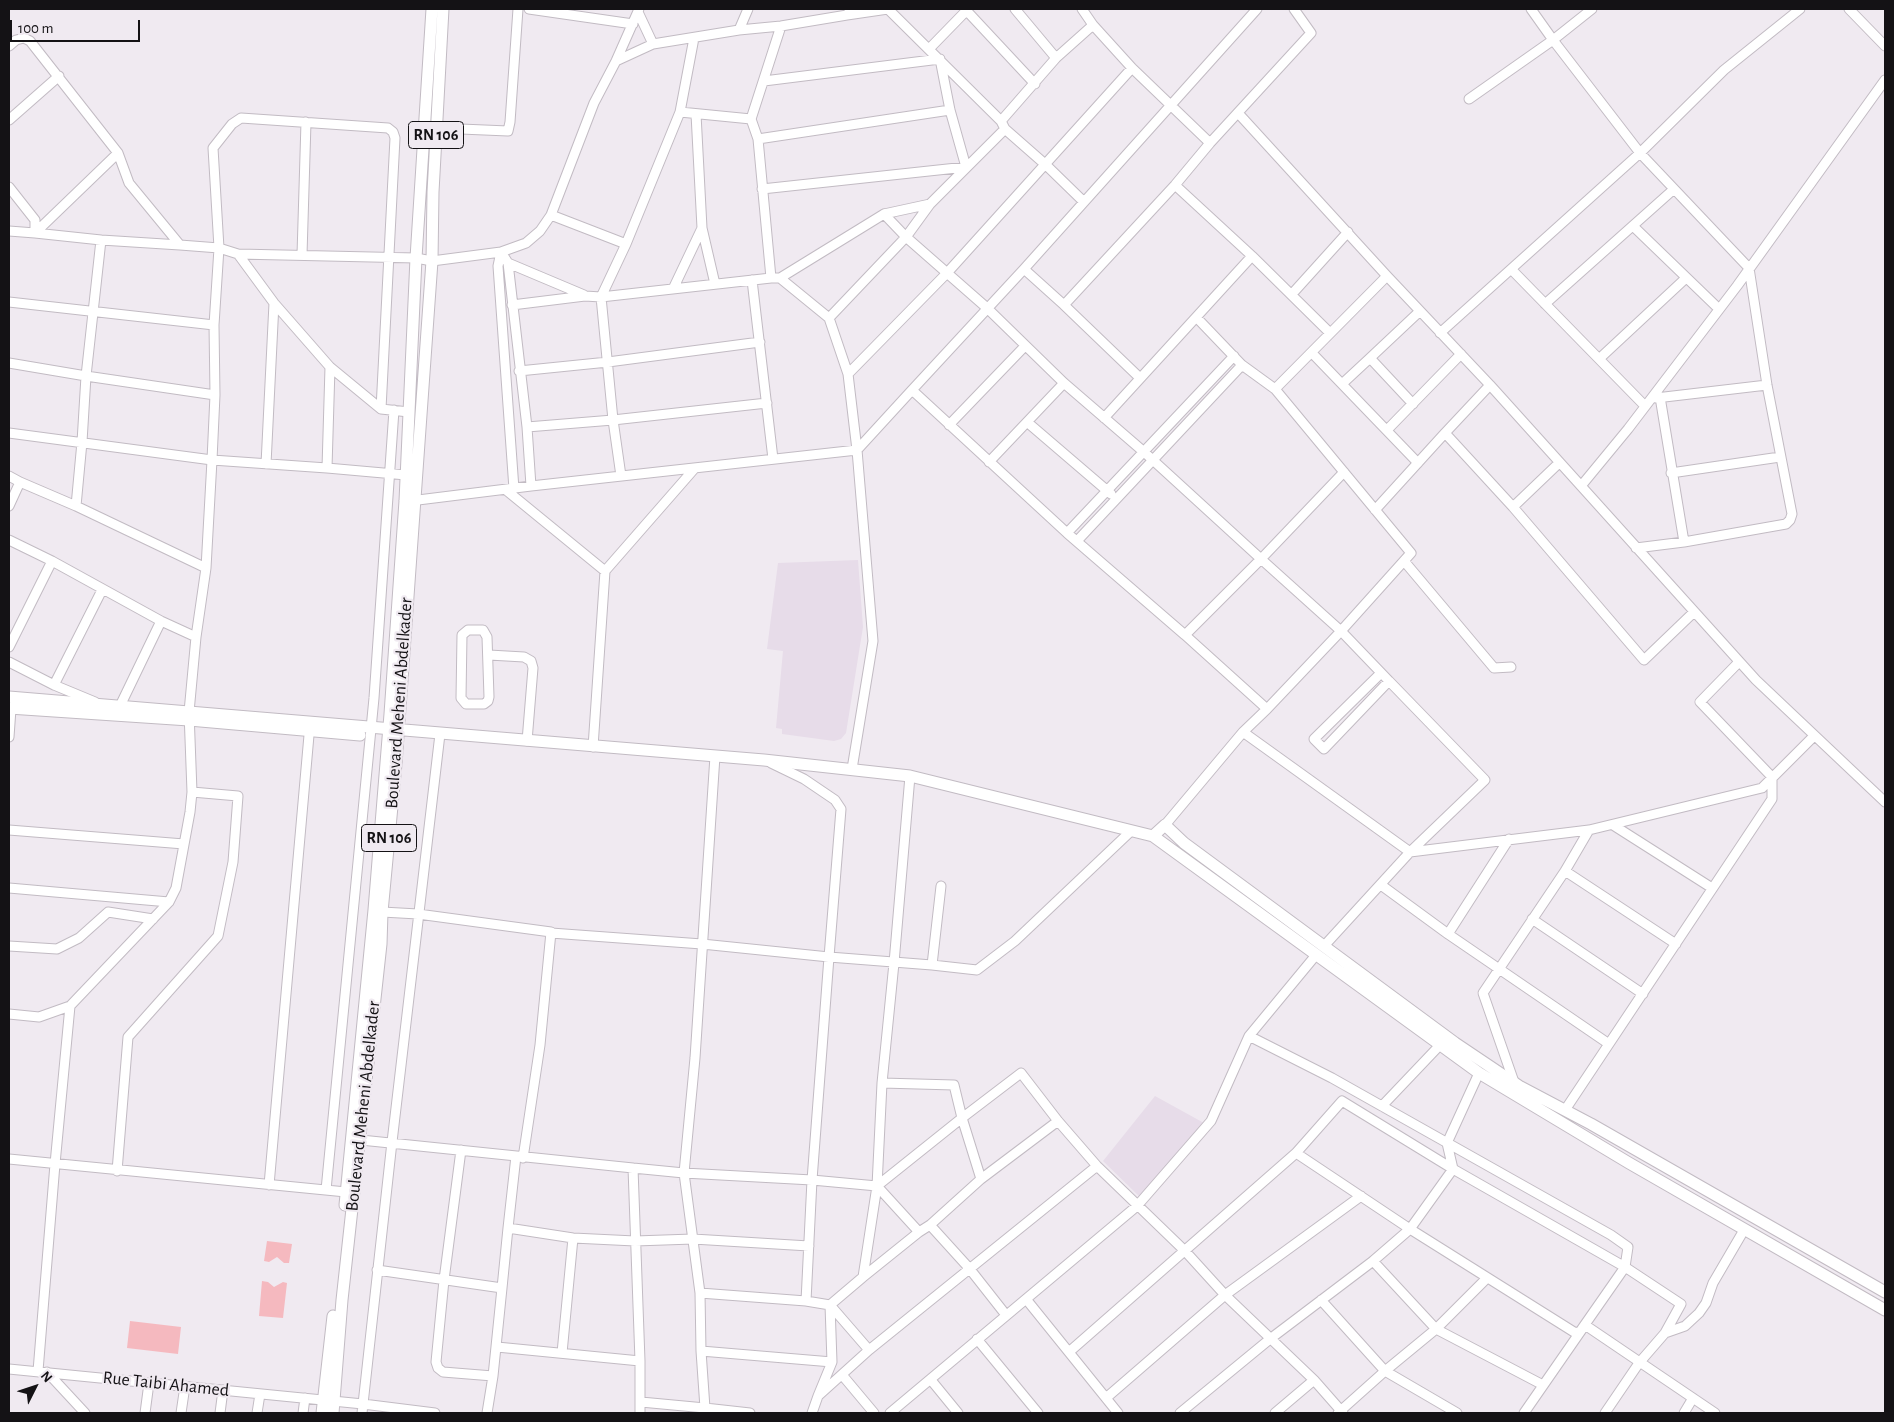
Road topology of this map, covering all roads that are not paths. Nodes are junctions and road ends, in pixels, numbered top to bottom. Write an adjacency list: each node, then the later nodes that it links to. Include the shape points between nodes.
1 (432, 9): 76 (main road, RN 106)
2 (443, 9): 46 (main road, RN 106)
3 (518, 9): 46 (street, via 508,131)
4 (529, 9): 18 (street)
5 (748, 9): 21 (street)
6 (888, 9): 17 (street); 27 (street)
7 (1015, 9): 28 (street)
8 (1083, 9): 19 (street)
9 (1257, 9): 37 (street)
10 (1294, 9): 40 (street, via 1311,33)
11 (1531, 9): 23 (street)
12 (1592, 9): 23 (street)
13 (1800, 9): 50 (street, via 1724,70)
14 (1849, 9): 26 (street)
15 (639, 10): 18 (street); 24 (street)
16 (965, 10): 27 (street); 35 (street)
17 (849, 12): 20 (street)
18 (633, 24): 30 (street)
19 (1093, 25): 28 (street); 31 (street)
20 (781, 26): 21 (street); 34 (street)
21 (739, 30): 22 (street)
22 (694, 38): 24 (street); 39 (street)
23 (1553, 40): 36 (street); 50 (street)
24 (653, 44): 30 (street)
25 (9, 46): 32 (street, via 24,38 30,41)
26 (1885, 46)
27 (929, 49): 29 (street)
28 (1056, 58): 35 (street)
29 (940, 59): 34 (street); 38 (street); 45 (street)
30 (616, 61): 60 (street, via 594,103)
31 (1132, 68): 37 (street); 51 (street)
32 (59, 76): 43 (street); 49 (street)
33 (1885, 80): 79 (street)
34 (764, 81): 42 (street)
35 (1035, 84): 45 (street)
36 (1470, 99)
37 (1170, 104): 48 (street); 57 (street)
38 (950, 110): 47 (street); 52 (street)
39 (680, 112): 41 (street); 68 (street)
40 (1238, 113): 48 (street); 64 (street)
41 (696, 114): 42 (street); 62 (street)
42 (751, 119): 47 (street)
43 (9, 120)
44 (306, 122): 70 (street, via 241,118 218,140 213,148); 73 (street); 75 (street, via 388,128 394,132)
45 (1003, 126): 51 (street); 52 (street)
46 (436, 128): 77 (main road, RN 106)
47 (758, 139): 55 (street)
48 (1210, 143): 53 (street)
49 (118, 153): 65 (street); 69 (street, via 129,183)
50 (1640, 153): 56 (street); 81 (street)
51 (1046, 165): 57 (street); 82 (street)
52 (966, 167): 55 (street); 58 (street)
53 (1175, 185): 74 (street); 95 (street)
54 (9, 187): 65 (street, via 35,220)
55 (762, 189): 84 (street)
56 (1674, 189): 61 (street); 79 (street)
57 (1084, 202): 80 (street)
58 (930, 204): 59 (street); 66 (street)
59 (884, 214): 66 (street); 84 (street)
60 (551, 215): 68 (street); 71 (street, via 526,243)
61 (1633, 226): 85 (street); 96 (street)
62 (702, 228): 87 (street); 88 (street)
63 (9, 231): 65 (street)
64 (1348, 232): 83 (street); 89 (street)
65 (35, 233): 67 (street)
66 (906, 237): 82 (street); 101 (street)
67 (101, 240): 69 (street); 100 (street)
68 (626, 244): 91 (street)
69 (180, 245): 70 (street)
70 (219, 248): 72 (street); 103 (street)
71 (501, 252): 77 (street); 78 (street); 165 (street, via 498,266)
72 (238, 254): 73 (street); 93 (street)
73 (302, 255): 75 (street)
74 (1252, 256): 89 (street); 102 (street)
75 (388, 257): 76 (street); 132 (street)
76 (416, 258): 77 (street); 134 (main road)
77 (432, 261): 168 (main road, Boulevard Meheni Abdelkader / RN 106)
78 (508, 263): 90 (street); 94 (street)
79 (1749, 268): 98 (street); 124 (street)
80 (1024, 269): 95 (street); 97 (street)
81 (1512, 270): 96 (street); 105 (street)
82 (947, 273): 97 (street); 118 (street)
83 (1387, 276): 99 (street); 104 (street)
84 (775, 278): 86 (street); 101 (street)
85 (1686, 278): 98 (street); 112 (street)
86 (752, 280): 87 (street); 106 (street)
87 (715, 284): 88 (street)
88 (673, 289): 91 (street)
89 (1292, 294): 104 (street)
90 (585, 296): 91 (street); 94 (street)
91 (601, 297): 113 (street)
92 (9, 302): 100 (street)
93 (274, 302): 116 (street); 153 (street)
94 (512, 304): 117 (street)
95 (1064, 304): 120 (street)
96 (1545, 304): 112 (street)
97 (987, 308): 107 (street); 126 (street)
98 (1718, 309): 128 (street)
99 (1420, 311): 105 (street); 111 (street)
100 (93, 312): 103 (street); 119 (street)
101 (829, 318): 118 (street)
102 (1197, 318): 110 (street); 120 (street)
103 (214, 325): 127 (street)
104 (1330, 333): 108 (street)
105 (1440, 333): 109 (street)
106 (760, 342): 113 (street); 129 (street)
107 (1025, 346): 121 (street); 138 (street)
108 (1312, 353): 122 (street); 125 (street)
109 (1461, 354): 123 (street); 130 (street)
110 (1234, 356): 115 (street); 145 (street)
111 (1370, 358): 122 (street); 130 (street)
112 (1599, 359): 131 (street)
113 (608, 362): 117 (street); 136 (street)
114 (9, 363): 119 (street)
115 (1242, 365): 125 (street); 149 (street)
116 (330, 367): 132 (street); 154 (street)
117 (519, 371): 139 (street)
118 (848, 374): 144 (street)
119 (86, 376): 127 (street); 143 (street)
120 (1140, 378): 135 (street)
121 (1064, 383): 135 (street); 137 (street)
122 (1342, 384): 140 (street)
123 (1490, 385): 142 (street); 152 (street)
124 (1767, 385): 128 (street); 146 (street)
125 (1275, 389): 156 (street)
126 (912, 390): 138 (street); 144 (street)
127 (215, 395): 148 (street)
128 (1656, 398): 131 (street); 158 (street)
129 (767, 403): 136 (street); 147 (street)
130 (1413, 404): 140 (street)
131 (1645, 406): 164 (street)
132 (381, 409): 133 (street)
133 (394, 410): 134 (street); 157 (street)
134 (409, 412): 159 (main road)
135 (1104, 418): 145 (street)
136 (613, 420): 139 (street); 161 (street)
137 (1027, 422): 150 (street); 166 (street)
138 (950, 425): 150 (street)
139 (527, 427): 163 (street)
140 (1387, 430): 151 (street)
141 (9, 433): 143 (street)
142 (1445, 433): 151 (street); 171 (street)
143 (82, 442): 148 (street); 170 (street)
144 (857, 450): 147 (street); 213 (street, via 873,640)
145 (1144, 452): 149 (street); 166 (street)
146 (1780, 456): 158 (street); 176 (street, via 1792,514 1786,524)
147 (773, 459): 155 (street)
148 (212, 460): 153 (street); 181 (street)
149 (1153, 460): 167 (street); 178 (street)
150 (989, 462): 173 (street)
151 (1418, 463): 172 (street)
152 (1560, 463): 164 (street); 171 (street)
153 (266, 464): 154 (street)
154 (326, 468): 157 (street)
155 (695, 468): 161 (street); 182 (street)
156 (1344, 472): 172 (street); 178 (street)
157 (389, 473): 159 (street); 203 (street)
158 (1672, 473): 176 (street)
159 (406, 475): 168 (main road)
160 (9, 476): 162 (street)
161 (621, 476): 163 (street)
162 (20, 482): 169 (street); 170 (street)
163 (531, 486): 165 (street)
164 (1581, 486): 177 (street)
165 (510, 489): 168 (street); 182 (street)
166 (1107, 492): 167 (street); 173 (street)
167 (1117, 499): 175 (street)
168 (410, 501): 204 (main road, Boulevard Meheni Abdelkader / RN 106)
169 (9, 506)
170 (76, 506): 181 (street)
171 (1513, 507): 184 (street, via 1644,660)
172 (1375, 510): 179 (street, via 1411,553)
173 (1067, 533): 175 (street)
174 (9, 540): 180 (street)
175 (1077, 541): 187 (street)
176 (1684, 542): 177 (street)
177 (1636, 548): 184 (street)
178 (1261, 559): 186 (street); 187 (street)
179 (1404, 561): 186 (street); 193 (street, via 1494,668)
180 (52, 562): 183 (street); 189 (street)
181 (206, 568): 188 (street)
182 (605, 571): 210 (street)
183 (102, 590): 185 (street); 196 (street)
184 (1694, 612): 192 (street)
185 (161, 621): 188 (street); 199 (street)
186 (1341, 631): 194 (street); 200 (street)
187 (1185, 635): 200 (street)
188 (196, 636): 201 (street)
189 (9, 647)
190 (488, 656): 190 (street, via 488,701 484,704 463,702 460,694 464,632 483,630); 209 (street, via 524,656 531,661)
191 (9, 662): 196 (street)
192 (1739, 662): 207 (street); 215 (street, via 1700,702)
193 (1511, 667)
194 (1381, 673): 195 (street); 195 (street, via 1314,739 1324,749)
195 (1389, 681): 226 (street, via 1485,780)
196 (54, 686): 198 (street)
197 (9, 705): 198 (main road); 201 (main road); 208 (street)
198 (102, 705): 199 (main road)
199 (120, 706): 201 (main road)
200 (1267, 709): 205 (street)
201 (189, 716): 202 (main road); 216 (street)
202 (310, 727): 203 (main road); 277 (street)
203 (371, 732): 204 (main road); 279 (street)
204 (393, 732): 206 (main road); 233 (main road, Boulevard Meheni Abdelkader / RN 106); 280 (main road, Boulevard Meheni Abdelkader / RN 106)
205 (1242, 732): 218 (street); 226 (street)
206 (440, 734): 209 (main road); 234 (street)
207 (1814, 736): 215 (street); 217 (street)
208 (9, 737)
209 (527, 741): 210 (main road)
210 (593, 746): 211 (main road)
211 (715, 756): 212 (main road); 239 (street)
212 (764, 760): 213 (main road); 243 (street, via 804,779 835,800 841,809)
213 (852, 769): 214 (main road)
214 (910, 776): 222 (main road); 244 (street)
215 (1772, 778): 219 (street, via 1762,788); 231 (street, via 1772,799)
216 (192, 792): 225 (street); 273 (street, via 238,796 233,862 218,936 128,1037)
217 (1885, 802)
218 (1165, 825): 223 (main road); 242 (main road, via 1184,844)
219 (1613, 825): 221 (street); 231 (street)
220 (9, 830): 225 (street)
221 (1589, 830): 224 (street); 227 (street)
222 (1131, 831): 223 (main road); 245 (street, via 1015,941 977,970)
223 (1154, 836): 242 (main road)
224 (1508, 840): 226 (street); 238 (street)
225 (184, 844): 232 (street, via 176,888)
226 (1410, 852): 228 (street)
227 (1565, 871): 236 (street); 240 (street)
228 (1381, 885): 238 (street); 242 (street)
229 (941, 886): 245 (street)
230 (9, 888): 232 (street)
231 (1712, 888): 240 (street)
232 (169, 902): 235 (street)
233 (382, 912): 234 (street); 262 (main road, Boulevard Meheni Abdelkader / RN 106)
234 (418, 914): 237 (street); 263 (street)
235 (153, 919): 241 (street, via 108,912 79,938 57,949); 248 (street)
236 (1532, 919): 246 (street); 247 (street)
237 (551, 933): 239 (street); 267 (street, via 540,1045)
238 (1448, 934): 246 (street)
239 (702, 944): 243 (street); 274 (street)
240 (1676, 944): 247 (street)
241 (9, 946)
242 (1320, 950): 250 (street); 252 (main road); 254 (main road)
243 (828, 957): 244 (street); 275 (street)
244 (894, 963): 245 (street); 255 (street)
245 (932, 965)
246 (1498, 969): 251 (street); 254 (street, via 1483,993)
247 (1643, 994): 251 (street)
248 (70, 1006): 249 (street, via 39,1017); 269 (street)
249 (9, 1014)
250 (1249, 1036): 256 (street); 282 (street, via 1211,1121)
251 (1609, 1044): 259 (street)
252 (1440, 1045): 253 (main road); 258 (street)
253 (1479, 1073): 264 (street); 286 (main road)
254 (1514, 1082): 259 (main road)
255 (882, 1083): 260 (street, via 954,1085); 278 (street)
256 (1352, 1089): 257 (street); 258 (street)
257 (1342, 1101): 266 (street); 272 (street)
258 (1382, 1106): 264 (street)
259 (1565, 1110): 301 (main road)
260 (962, 1118): 261 (street, via 1021,1073); 276 (street); 278 (street)
261 (1058, 1121): 270 (street); 276 (street)
262 (360, 1140): 263 (street); 339 (main road, Boulevard Meheni Abdelkader / RN 106)
263 (392, 1142): 265 (street); 296 (street)
264 (1447, 1144): 272 (street); 294 (street, via 1611,1234 1628,1247)
265 (461, 1150): 267 (street); 299 (street)
266 (1296, 1153): 281 (street); 292 (street)
267 (520, 1157): 271 (street); 284 (street)
268 (9, 1159): 269 (street)
269 (55, 1164): 273 (street); 325 (street)
270 (1097, 1166): 282 (street); 295 (street)
271 (632, 1168): 274 (street); 290 (street)
272 (1453, 1169): 285 (street); 294 (street)
273 (117, 1171): 277 (street)
274 (684, 1173): 275 (street); 289 (street)
275 (812, 1180): 278 (street); 291 (street)
276 (981, 1180): 283 (street)
277 (269, 1185): 279 (street)
278 (878, 1186): 287 (street); 297 (street)
279 (326, 1190): 280 (street)
280 (346, 1192): 339 (main road, Boulevard Meheni Abdelkader / RN 106)
281 (1361, 1196): 285 (street); 303 (street)
282 (1137, 1206): 292 (street); 304 (street)
283 (930, 1225): 287 (street); 295 (street)
284 (508, 1228): 288 (street); 300 (street)
285 (1410, 1229): 293 (street); 298 (street)
286 (1744, 1230): 308 (main road); 312 (street, via 1699,1313 1686,1326)
287 (919, 1232): 297 (street)
288 (573, 1238): 290 (street); 319 (street)
289 (693, 1239): 290 (street); 291 (street); 302 (street)
290 (635, 1241): 320 (street)
291 (808, 1246): 306 (street)
292 (1185, 1251): 303 (street); 318 (street)
293 (1373, 1261): 305 (street); 311 (street)
294 (1625, 1267): 310 (street); 312 (street, via 1681,1304)
295 (969, 1268): 309 (street); 316 (street)
296 (377, 1270): 299 (street); 341 (street)
297 (863, 1277): 307 (street)
298 (1487, 1278): 310 (street, via 1574,1332 1579,1333); 311 (street)
299 (444, 1280): 300 (street); 326 (street, via 438,1368 443,1372)
300 (502, 1288): 315 (street)
301 (1885, 1292)
302 (700, 1293): 306 (street); 317 (street)
303 (1225, 1295): 314 (street); 337 (street)
304 (1026, 1299): 309 (street); 318 (street)
305 (1322, 1300): 314 (street); 324 (street)
306 (806, 1301): 307 (street)
307 (830, 1305): 316 (street); 321 (street)
308 (1885, 1310)
309 (1006, 1315): 313 (street)
310 (1585, 1325): 322 (street); 331 (street)
311 (1436, 1329): 324 (street); 331 (street)
312 (1665, 1333): 322 (street)
313 (977, 1339): 328 (street); 360 (street)
314 (1270, 1339): 329 (street); 362 (street)
315 (497, 1347): 319 (street); 326 (street)
316 (869, 1350): 327 (street)
317 (701, 1351): 321 (street); 342 (street)
318 (1069, 1352): 337 (street)
319 (562, 1353): 320 (street)
320 (640, 1361): 340 (street)
321 (832, 1362): 335 (street)
322 (1639, 1364): 338 (street); 367 (street)
323 (9, 1369): 325 (street, Rue Taibi Ahamed)
324 (1386, 1371): 364 (street); 365 (street)
325 (43, 1372): 330 (street, Rue Taibi Ahamed); 344 (street)
326 (493, 1376): 353 (street)
327 (843, 1376): 335 (street); 357 (street)
328 (931, 1380): 358 (street); 359 (street)
329 (1314, 1380): 363 (street); 364 (street)
330 (149, 1383): 332 (street, Rue Taibi Ahamed); 345 (street)
331 (1544, 1385): 366 (street)
332 (185, 1386): 333 (street, Rue Taibi Ahamed); 346 (street)
333 (223, 1390): 334 (street, Rue Taibi Ahamed); 347 (street)
334 (260, 1394): 336 (street, Rue Taibi Ahamed); 348 (street)
335 (818, 1396): 356 (street)
336 (305, 1398): 339 (street, Rue Taibi Ahamed); 349 (street)
337 (1106, 1398): 361 (street)
338 (1693, 1398): 368 (street); 369 (street)
339 (329, 1401): 341 (street, Rue Taibi Ahamed); 350 (main road, Boulevard Meheni Abdelkader / RN 106); 351 (main road, Boulevard Meheni Abdelkader / RN 106)
340 (641, 1402): 342 (street); 354 (street)
341 (362, 1408): 343 (street, Rue Taibi Ahamed)
342 (705, 1408): 355 (street)
343 (401, 1411): 352 (street, Rue Taibi Ahamed)
344 (85, 1413)
345 (145, 1413)
346 (181, 1413)
347 (220, 1413)
348 (257, 1413)
349 (303, 1413)
350 (322, 1413)
351 (333, 1413)
352 (435, 1413)
353 (487, 1413)
354 (640, 1413)
355 (750, 1413)
356 (812, 1413)
357 (874, 1413)
358 (890, 1413)
359 (958, 1413)
360 (1038, 1413)
361 (1118, 1413)
362 (1180, 1413)
363 (1275, 1413)
364 (1341, 1413)
365 (1457, 1413)
366 (1524, 1413)
367 (1605, 1413)
368 (1684, 1413)
369 (1715, 1413)

